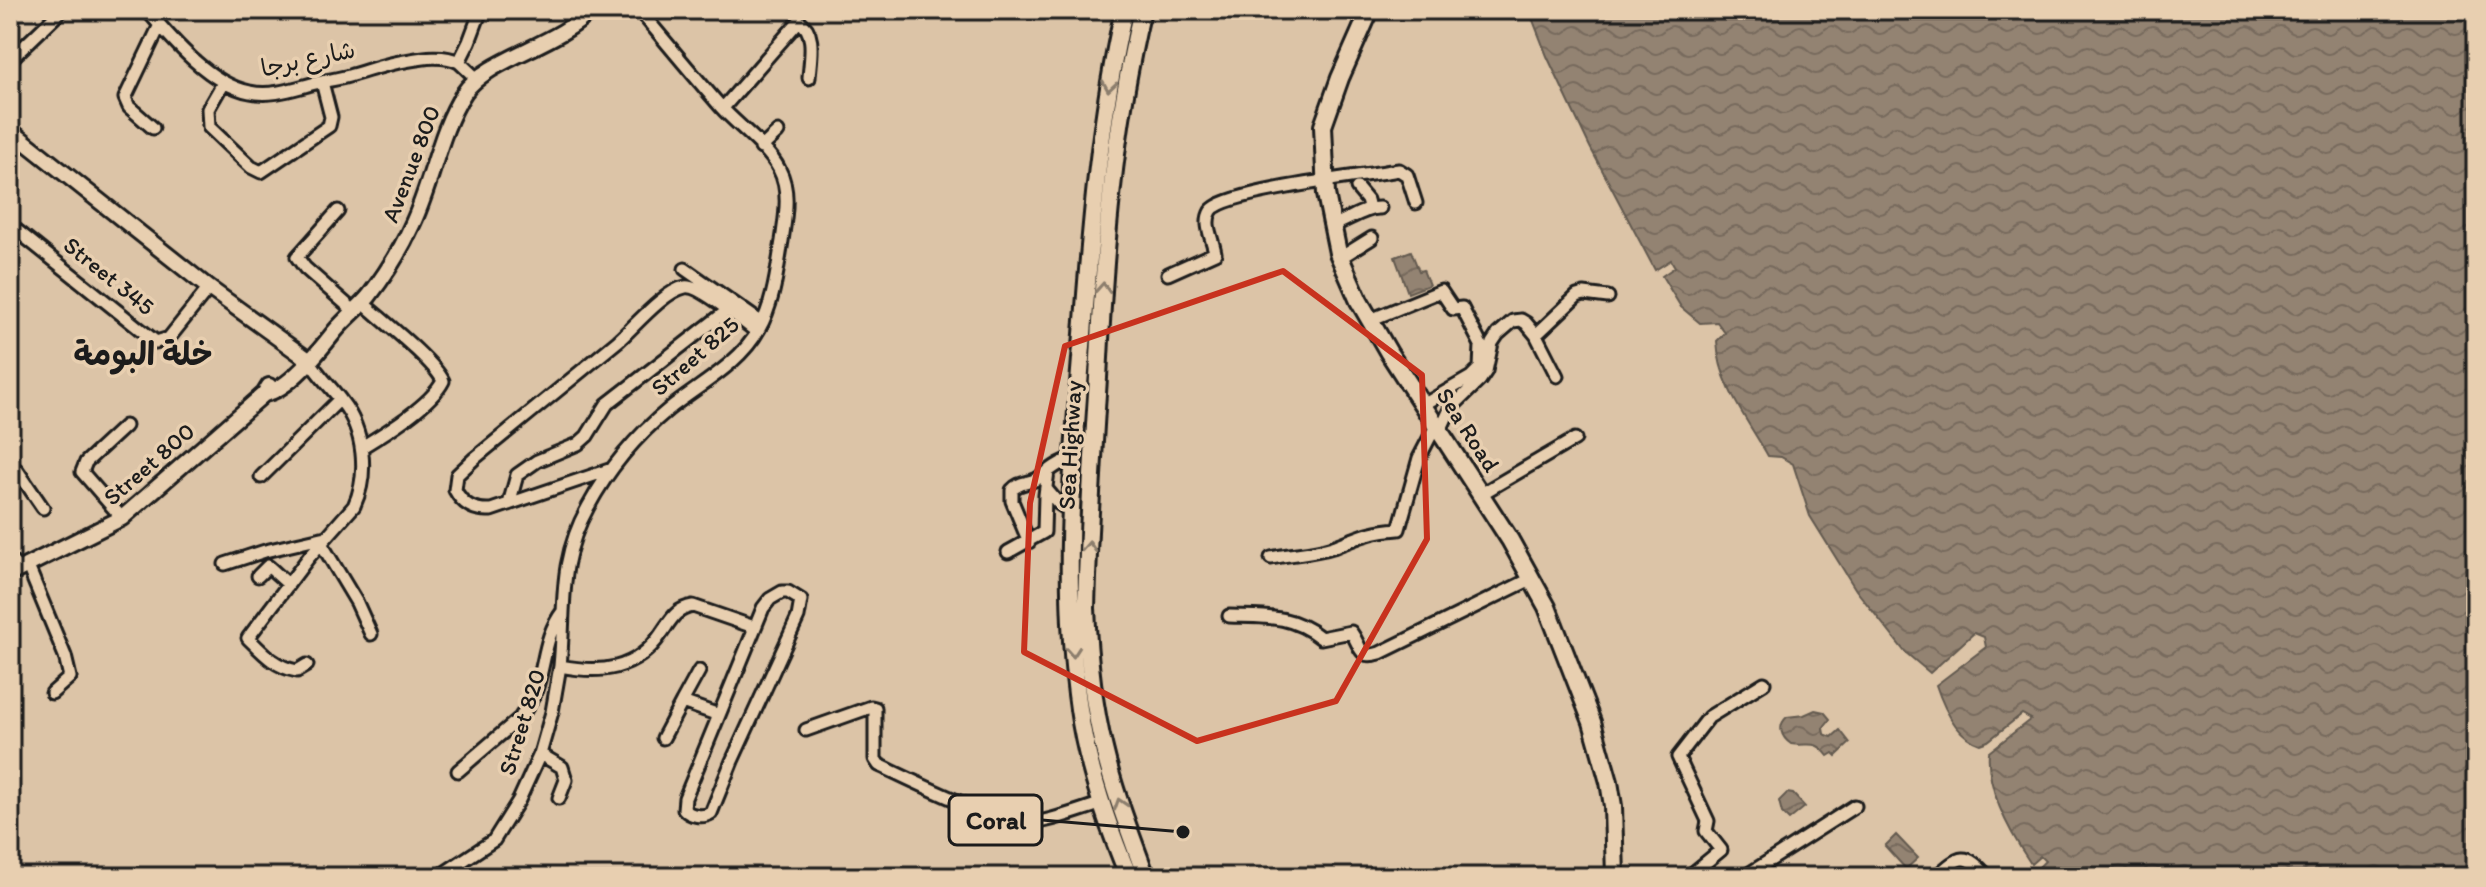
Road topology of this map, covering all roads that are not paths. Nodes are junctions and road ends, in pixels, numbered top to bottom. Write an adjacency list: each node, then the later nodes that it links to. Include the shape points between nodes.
1 (62, 10): 10 (street)
2 (147, 10): 9 (street, شارع برجا)
3 (481, 10): 11 (street)
4 (591, 10): 13 (main road, Avenue 800, via 559,35)
5 (639, 10): 16 (street, Street 825)
6 (1124, 10): 47 (highway, Sea Highway, one-way to 47, via 1093,201)
7 (1142, 10): 87 (highway, Sea Highway, one-way to 7, via 1103,747 1086,608 1106,236 1127,69)
8 (1370, 10): 21 (highway, Sea Road, via 1323,126)
9 (160, 25): 15 (street, شارع برجا); 17 (street, via 125,98)
10 (10, 60)
11 (459, 62): 13 (street); 14 (street, شارع برجا, via 420,59)
12 (809, 78): 16 (street, via 810,34 799,21)
13 (477, 79): 33 (main road, Avenue 800, via 445,130 405,240)
14 (322, 82): 15 (street, شارع برجا, via 268,93); 15 (street, via 329,126 261,172 209,127 208,109)
15 (223, 83)
16 (723, 108): 20 (street, Street 825)
17 (153, 128)
18 (10, 130): 31 (main road)
19 (778, 132): 20 (street)
20 (761, 148): 36 (street, Street 825, via 780,170 786,205 777,272)
21 (1326, 182): 23 (street, via 1399,170 1407,175); 26 (highway, Sea Road); 30 (street, via 1218,204 1208,223 1215,253)
22 (1357, 188): 26 (street, via 1374,208)
23 (1416, 203)
24 (338, 211): 33 (street, via 297,257)
25 (10, 225): 31 (street, Street 345, via 156,342 169,338)
26 (1331, 226): 28 (highway, Sea Road)
27 (1372, 238): 28 (street)
28 (1340, 258): 35 (highway, Sea Road)
29 (685, 269): 36 (street)
30 (1168, 274)
31 (209, 288): 39 (main road)
32 (1608, 297): 38 (street, via 1577,296)
33 (358, 307): 37 (main road, Avenue 800); 46 (street, via 414,349 443,381 391,430)
34 (728, 310): 36 (street); 54 (street, via 607,404 578,444 517,475); 54 (street, via 690,287 679,290 457,475 455,490 464,504 484,510)
35 (1370, 320): 42 (highway, Sea Road); 42 (street, via 1441,291 1453,309 1462,308 1481,345 1480,368)
36 (759, 328): 48 (street, Street 825, via 733,359 645,429)
37 (334, 333): 39 (main road, Street 800)
38 (1536, 335): 40 (street); 44 (street, via 1521,320 1498,334 1486,371 1450,409)
39 (306, 364): 41 (street); 57 (main road, Street 800)
40 (1557, 376)
41 (340, 399): 46 (street); 51 (street)
42 (1423, 405): 44 (highway, Sea Road)
43 (125, 426): 57 (street, via 82,472)
44 (1440, 431): 53 (highway, Sea Road); 61 (street, via 1432,433 1419,458 1399,529)
45 (1575, 439): 53 (street)
46 (362, 447): 58 (street, via 358,497)
47 (1073, 458): 49 (street); 56 (highway, Sea Highway)
48 (612, 469): 54 (street); 67 (street, Street 825, via 581,518 569,549)
49 (1048, 471): 52 (street); 59 (street, via 1012,490)
50 (10, 474): 55 (street, via 20,473)
51 (261, 477)
52 (1047, 490): 56 (street); 59 (street, via 1045,529)
53 (1481, 494): 65 (highway, Sea Road)
54 (509, 504)
55 (43, 508)
56 (1072, 512): 83 (highway, Sea Highway, one-way to 83, via 1075,679)
57 (122, 518): 63 (main road, Street 800)
58 (324, 540): 62 (street); 66 (street); 70 (street)
59 (1029, 542): 60 (street)
60 (1008, 552)
61 (1271, 558)
62 (225, 564)
63 (16, 567): 75 (street, via 65,656 70,677)
64 (258, 576): 66 (street, via 268,566)
65 (1533, 578): 68 (street, via 1372,655 1363,654 1351,632 1321,638 1288,619); 88 (highway, Sea Road, via 1592,722 1609,782)
66 (288, 584): 71 (street, via 248,638 287,669)
67 (563, 611): 72 (street, Street 825); 81 (street, via 552,625 527,708)
68 (1229, 616)
69 (754, 627): 72 (street, Street 820, via 703,608 683,608 652,645 630,661 587,672); 77 (street); 77 (street, via 777,594 788,592 801,600 711,813 692,814 684,809 685,798)
70 (371, 634)
71 (307, 665)
72 (560, 666): 80 (street, Street 820)
73 (699, 671): 76 (street)
74 (1764, 683): 89 (street, via 1709,717 1678,757 1708,821 1706,831 1721,850)
75 (52, 693)
76 (682, 702): 77 (street); 79 (street)
77 (719, 715)
78 (806, 730): 83 (street, via 875,708 879,765 1021,823)
79 (663, 738)
80 (540, 754): 82 (street, via 562,767 566,780); 85 (street, Street 820, via 494,840)
81 (458, 771)
82 (559, 798)
83 (1103, 803): 86 (highway, Sea Highway)
84 (1855, 806): 90 (street)
85 (438, 877)
86 (1127, 877)
87 (1146, 877)
88 (1615, 877)
89 (1688, 877)
90 (1744, 877)
91 (1936, 877): 92 (street, via 1963,857)
92 (1988, 877)

